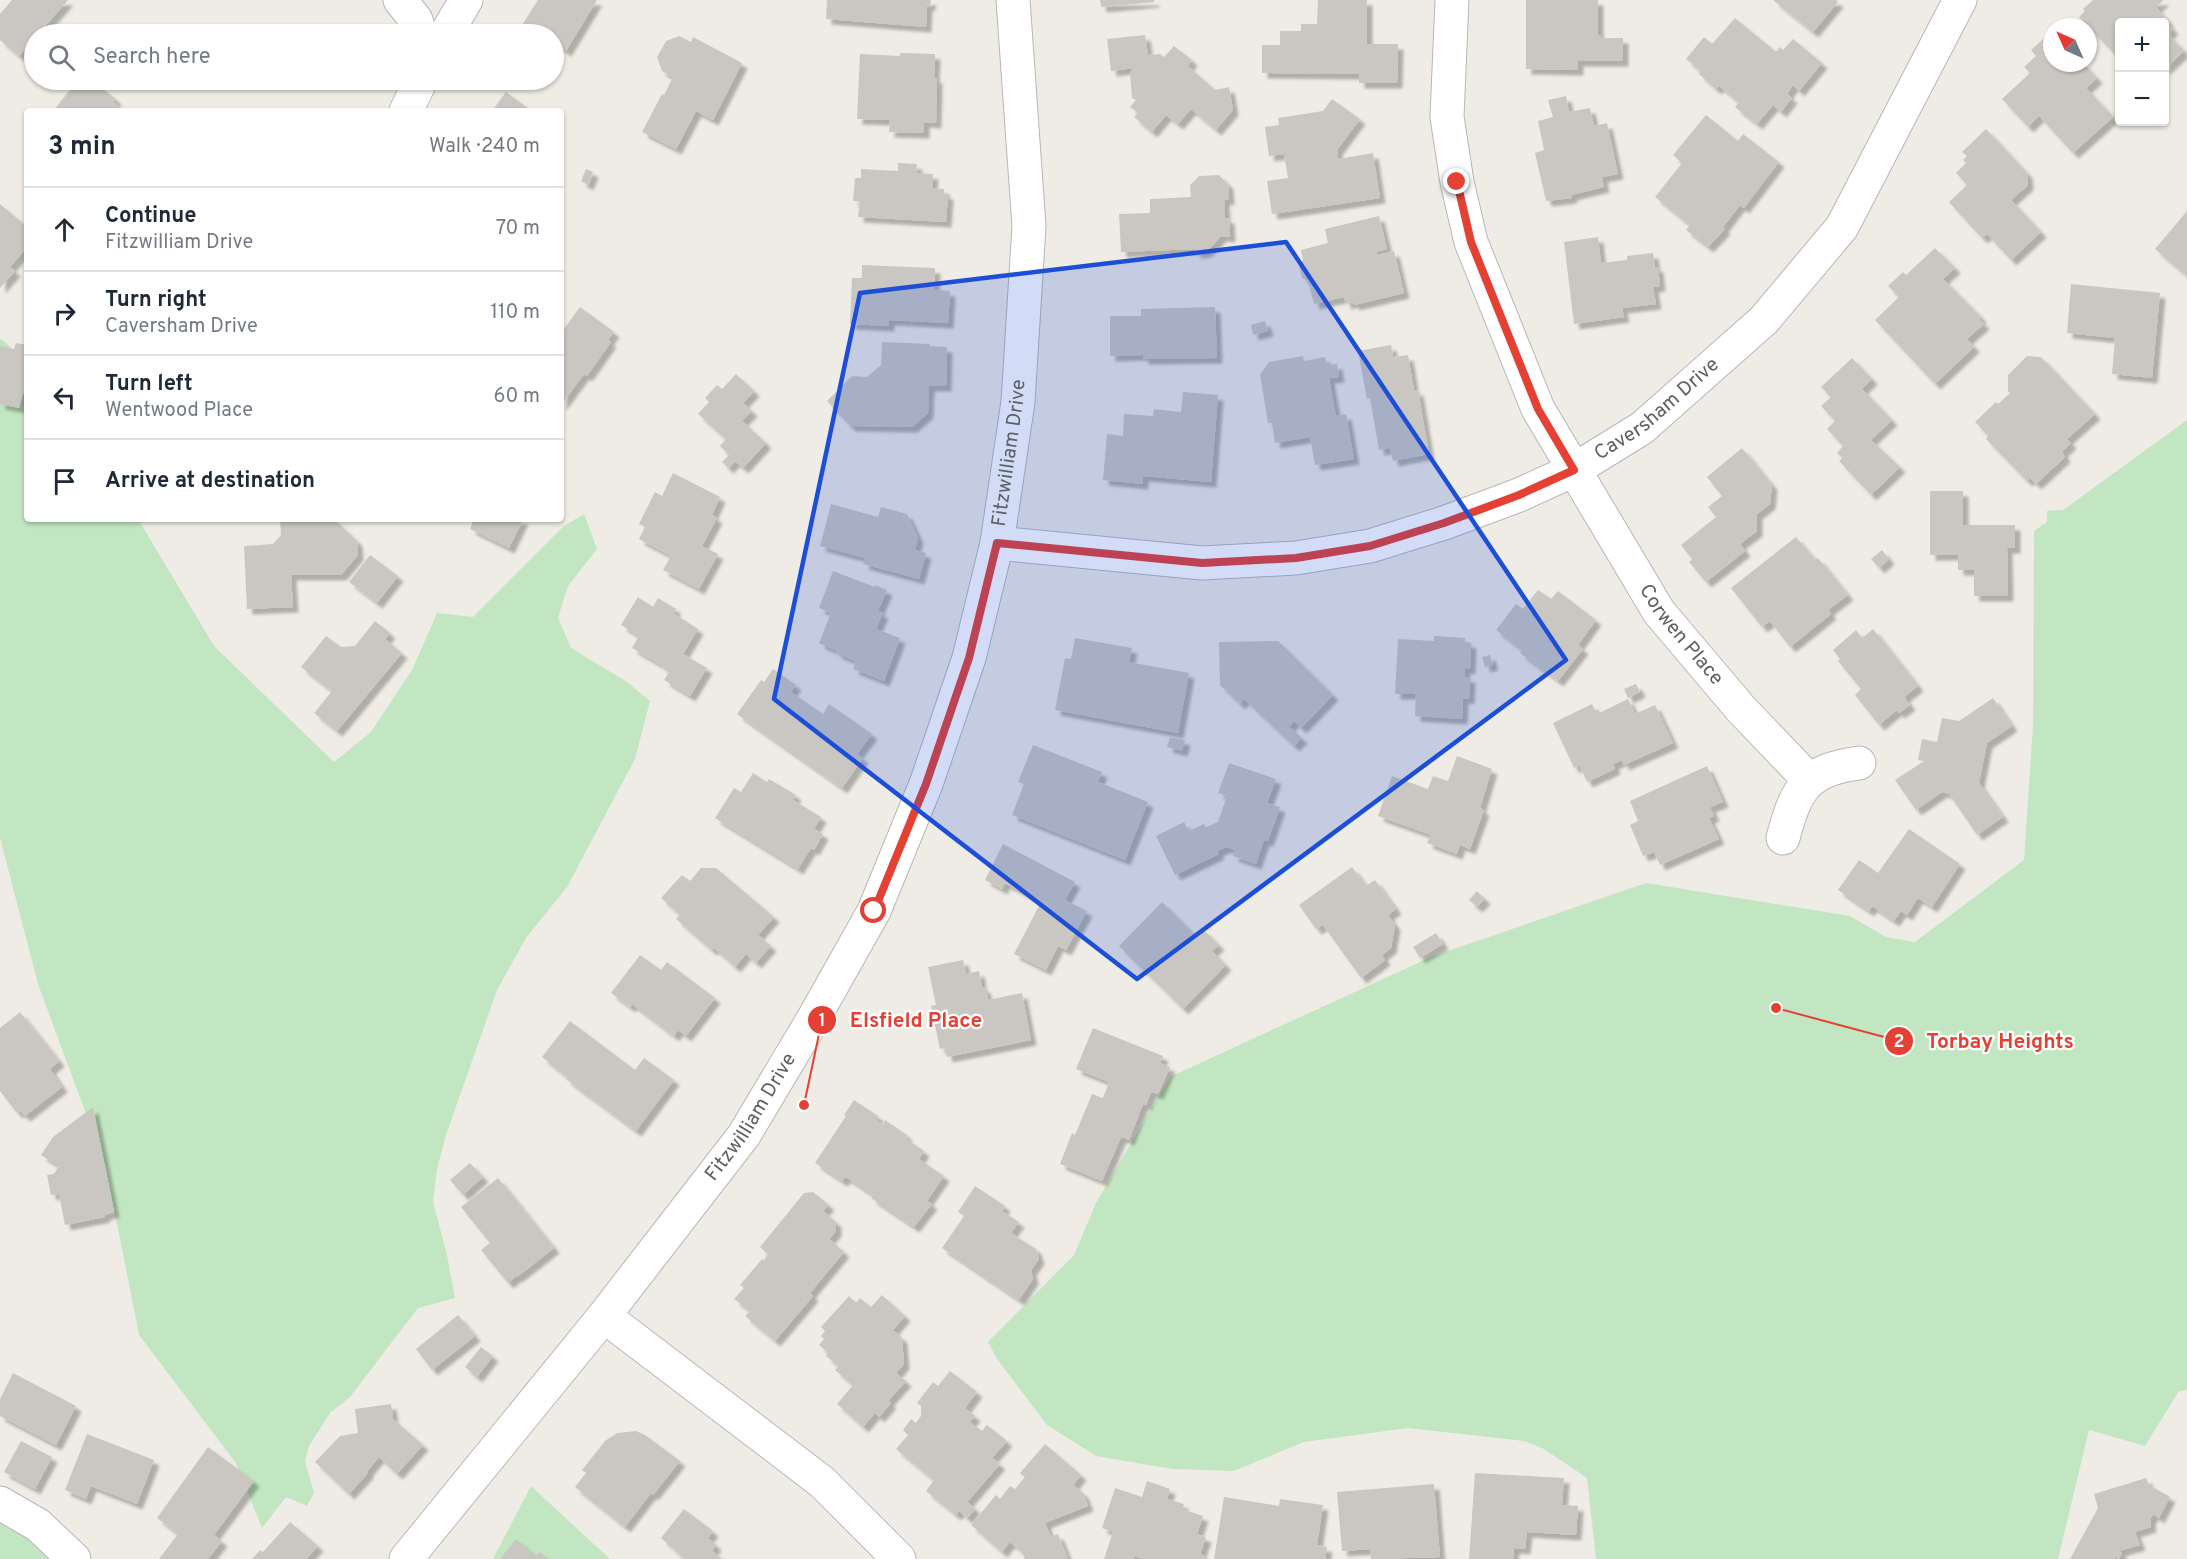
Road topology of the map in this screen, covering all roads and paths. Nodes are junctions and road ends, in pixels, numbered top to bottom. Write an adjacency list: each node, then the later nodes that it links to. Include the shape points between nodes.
1 (400, 0): 6 (street)
2 (466, 0): 7 (street)
3 (1013, 0): 11 (street, Fitzwilliam Drive, via 1029,226 1018,402)
4 (1452, 0): 10 (street, Corwen Place, via 1447,117 1471,242 1538,409)
5 (1960, 0): 10 (street, Caversham Drive, via 1842,227 1764,321 1642,428)
6 (417, 24)
7 (452, 24)
8 (417, 90): 9 (street)
9 (408, 108)
10 (1574, 470): 11 (street, Caversham Drive, via 1444,523 1370,546 1296,558 1202,563); 13 (street, Corwen Place, via 1659,612 1741,709)
11 (997, 543): 15 (street, Fitzwilliam Drive, via 969,658 926,784 874,911 744,1135)
12 (1859, 763): 13 (street, via 1836,766)
13 (1809, 780): 14 (street, via 1792,804)
14 (1783, 838)
15 (604, 1316): 18 (street, Fitzwilliam Drive); 19 (street, via 822,1482)
16 (0, 1503): 17 (street, via 38,1525)
17 (74, 1559)
18 (406, 1559)
19 (899, 1559)

